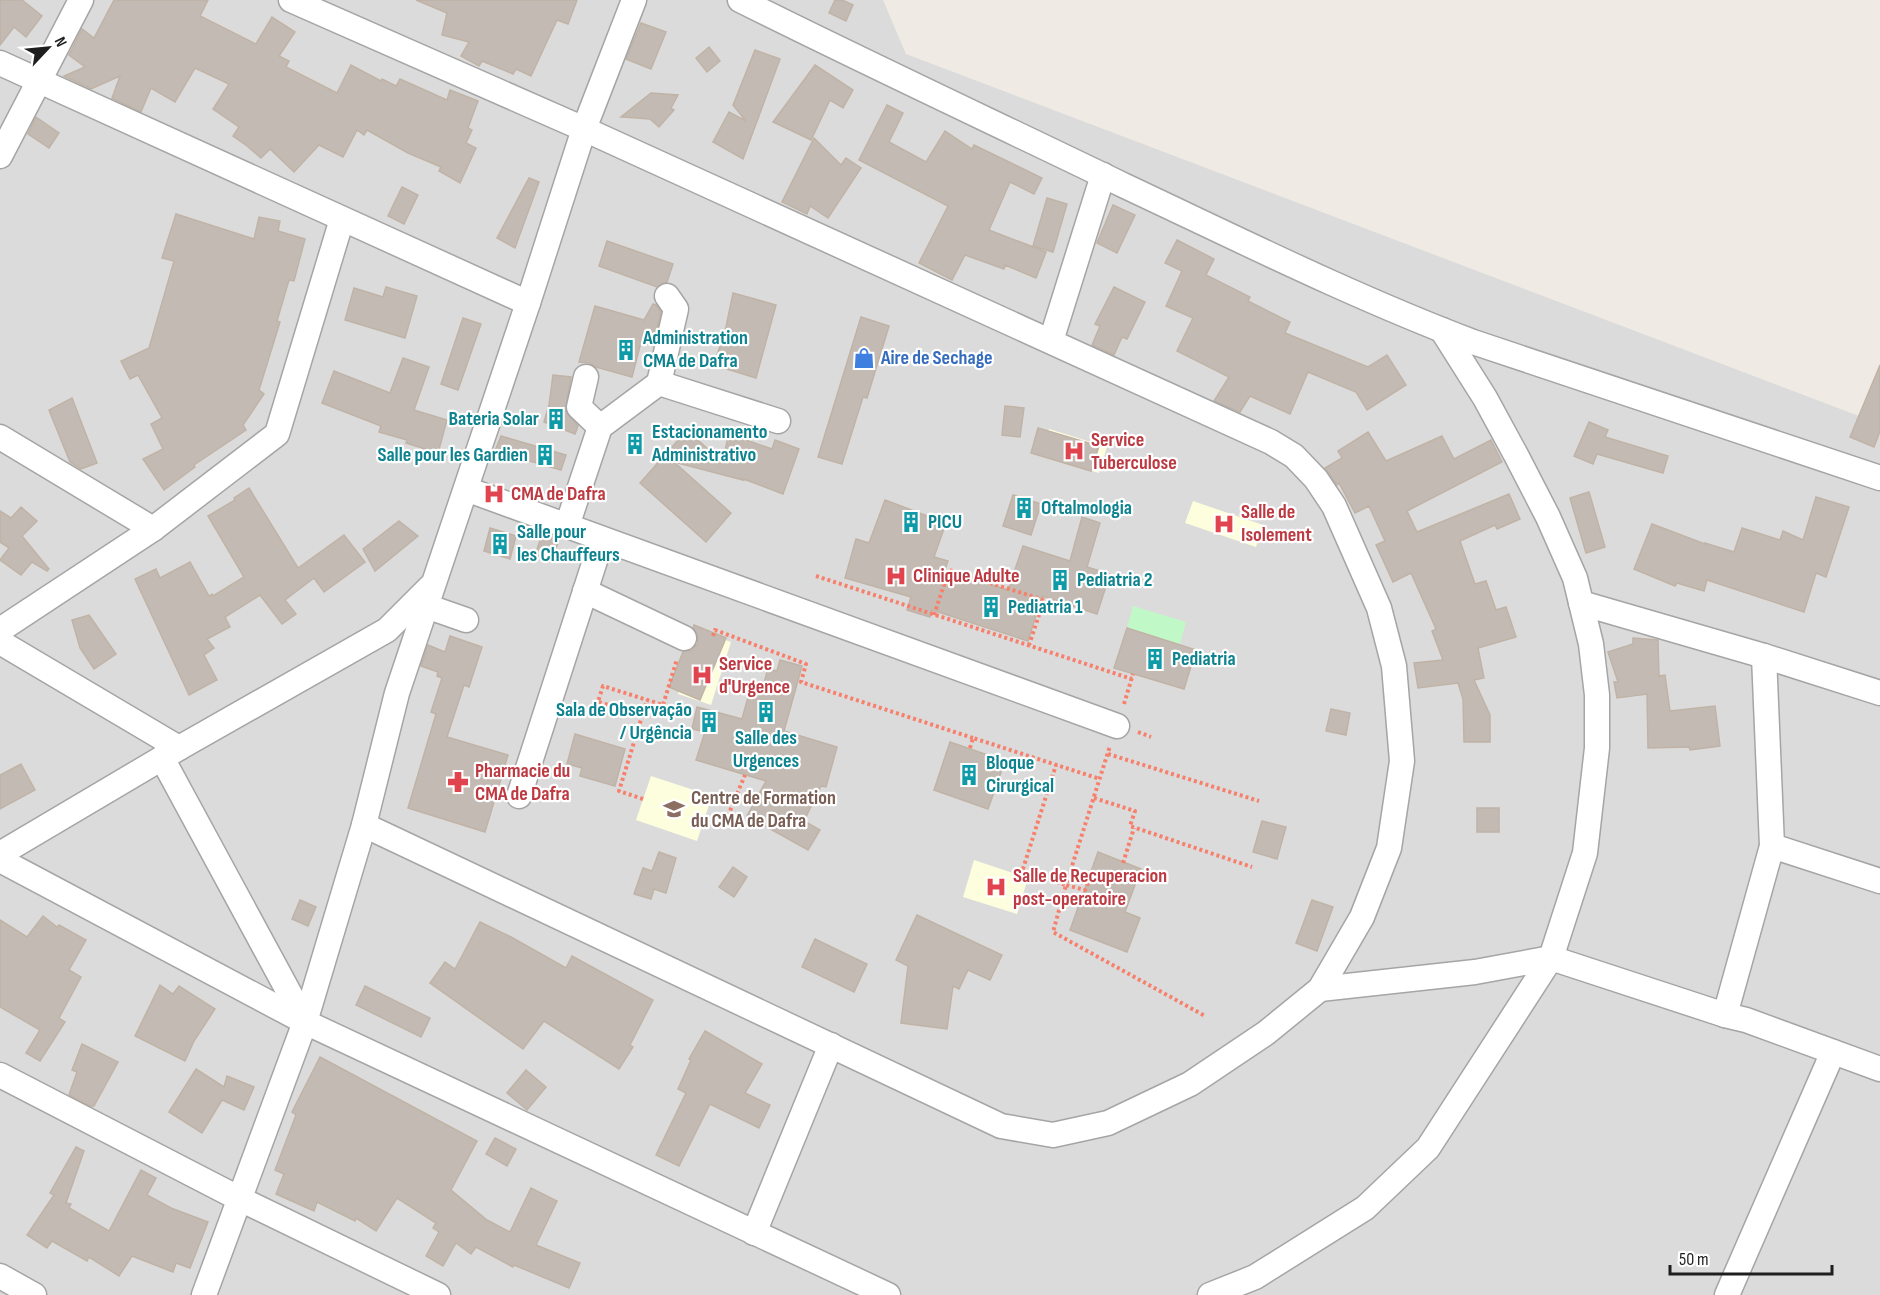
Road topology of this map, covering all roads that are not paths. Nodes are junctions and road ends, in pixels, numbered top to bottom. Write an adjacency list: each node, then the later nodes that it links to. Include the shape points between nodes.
1 (81, 0): 6 (street)
2 (291, 0): 7 (street)
3 (634, 0): 7 (street)
4 (740, 0): 9 (street)
5 (0, 63): 6 (street)
6 (39, 80): 8 (street); 10 (street)
7 (584, 129): 12 (street); 14 (street)
8 (0, 156)
9 (1103, 175): 13 (street); 14 (street)
10 (342, 219): 12 (street); 23 (street, via 277,434)
11 (667, 296): 16 (street, via 676,309)
12 (528, 303): 21 (street)
13 (1442, 330): 20 (street); 27 (street, via 1485,398 1548,517 1575,578)
14 (1051, 341): 44 (street, via 1294,456 1334,506 1379,608 1394,666 1402,760 1389,849 1362,917)
15 (586, 377): 18 (street, via 579,407)
16 (659, 383): 17 (street); 18 (street)
17 (778, 421)
18 (600, 428): 22 (street)
19 (0, 437): 23 (street)
20 (1880, 478)
21 (466, 489): 22 (street); 25 (street)
22 (567, 526): 24 (street)
23 (153, 529): 30 (street)
24 (602, 539): 26 (street); 35 (street)
25 (434, 582): 28 (street); 36 (street, via 387,630)
26 (585, 591): 32 (street); 37 (street)
27 (1581, 603): 33 (street); 43 (street, via 1597,695 1597,748 1585,853)
28 (426, 606): 29 (street); 38 (street, via 397,693)
29 (466, 620)
30 (0, 630)
31 (0, 642): 36 (street)
32 (682, 645)
33 (1764, 656): 34 (street); 39 (street)
34 (1880, 693)
35 (1117, 726)
36 (170, 753): 40 (street); 46 (street)
37 (519, 796)
38 (364, 825): 46 (street); 47 (street)
39 (1772, 846): 42 (street); 45 (street)
40 (0, 854)
41 (0, 860): 46 (street)
42 (1880, 881)
43 (1551, 958): 44 (street, via 1475,972); 45 (street); 56 (street, via 1428,1148 1365,1208 1255,1277)
44 (1320, 989): 47 (street, via 1266,1033 1190,1084 1108,1123 1053,1135 1000,1125)
45 (1725, 1016): 48 (street)
46 (305, 1022): 51 (street); 52 (street)
47 (831, 1045): 52 (street)
48 (1833, 1052): 49 (street); 57 (street)
49 (1880, 1069)
50 (0, 1075): 51 (street)
51 (240, 1199): 53 (street); 54 (street)
52 (754, 1233): 55 (street)
53 (204, 1295)
54 (438, 1295)
55 (888, 1295)
56 (1210, 1295)
57 (1726, 1295)

